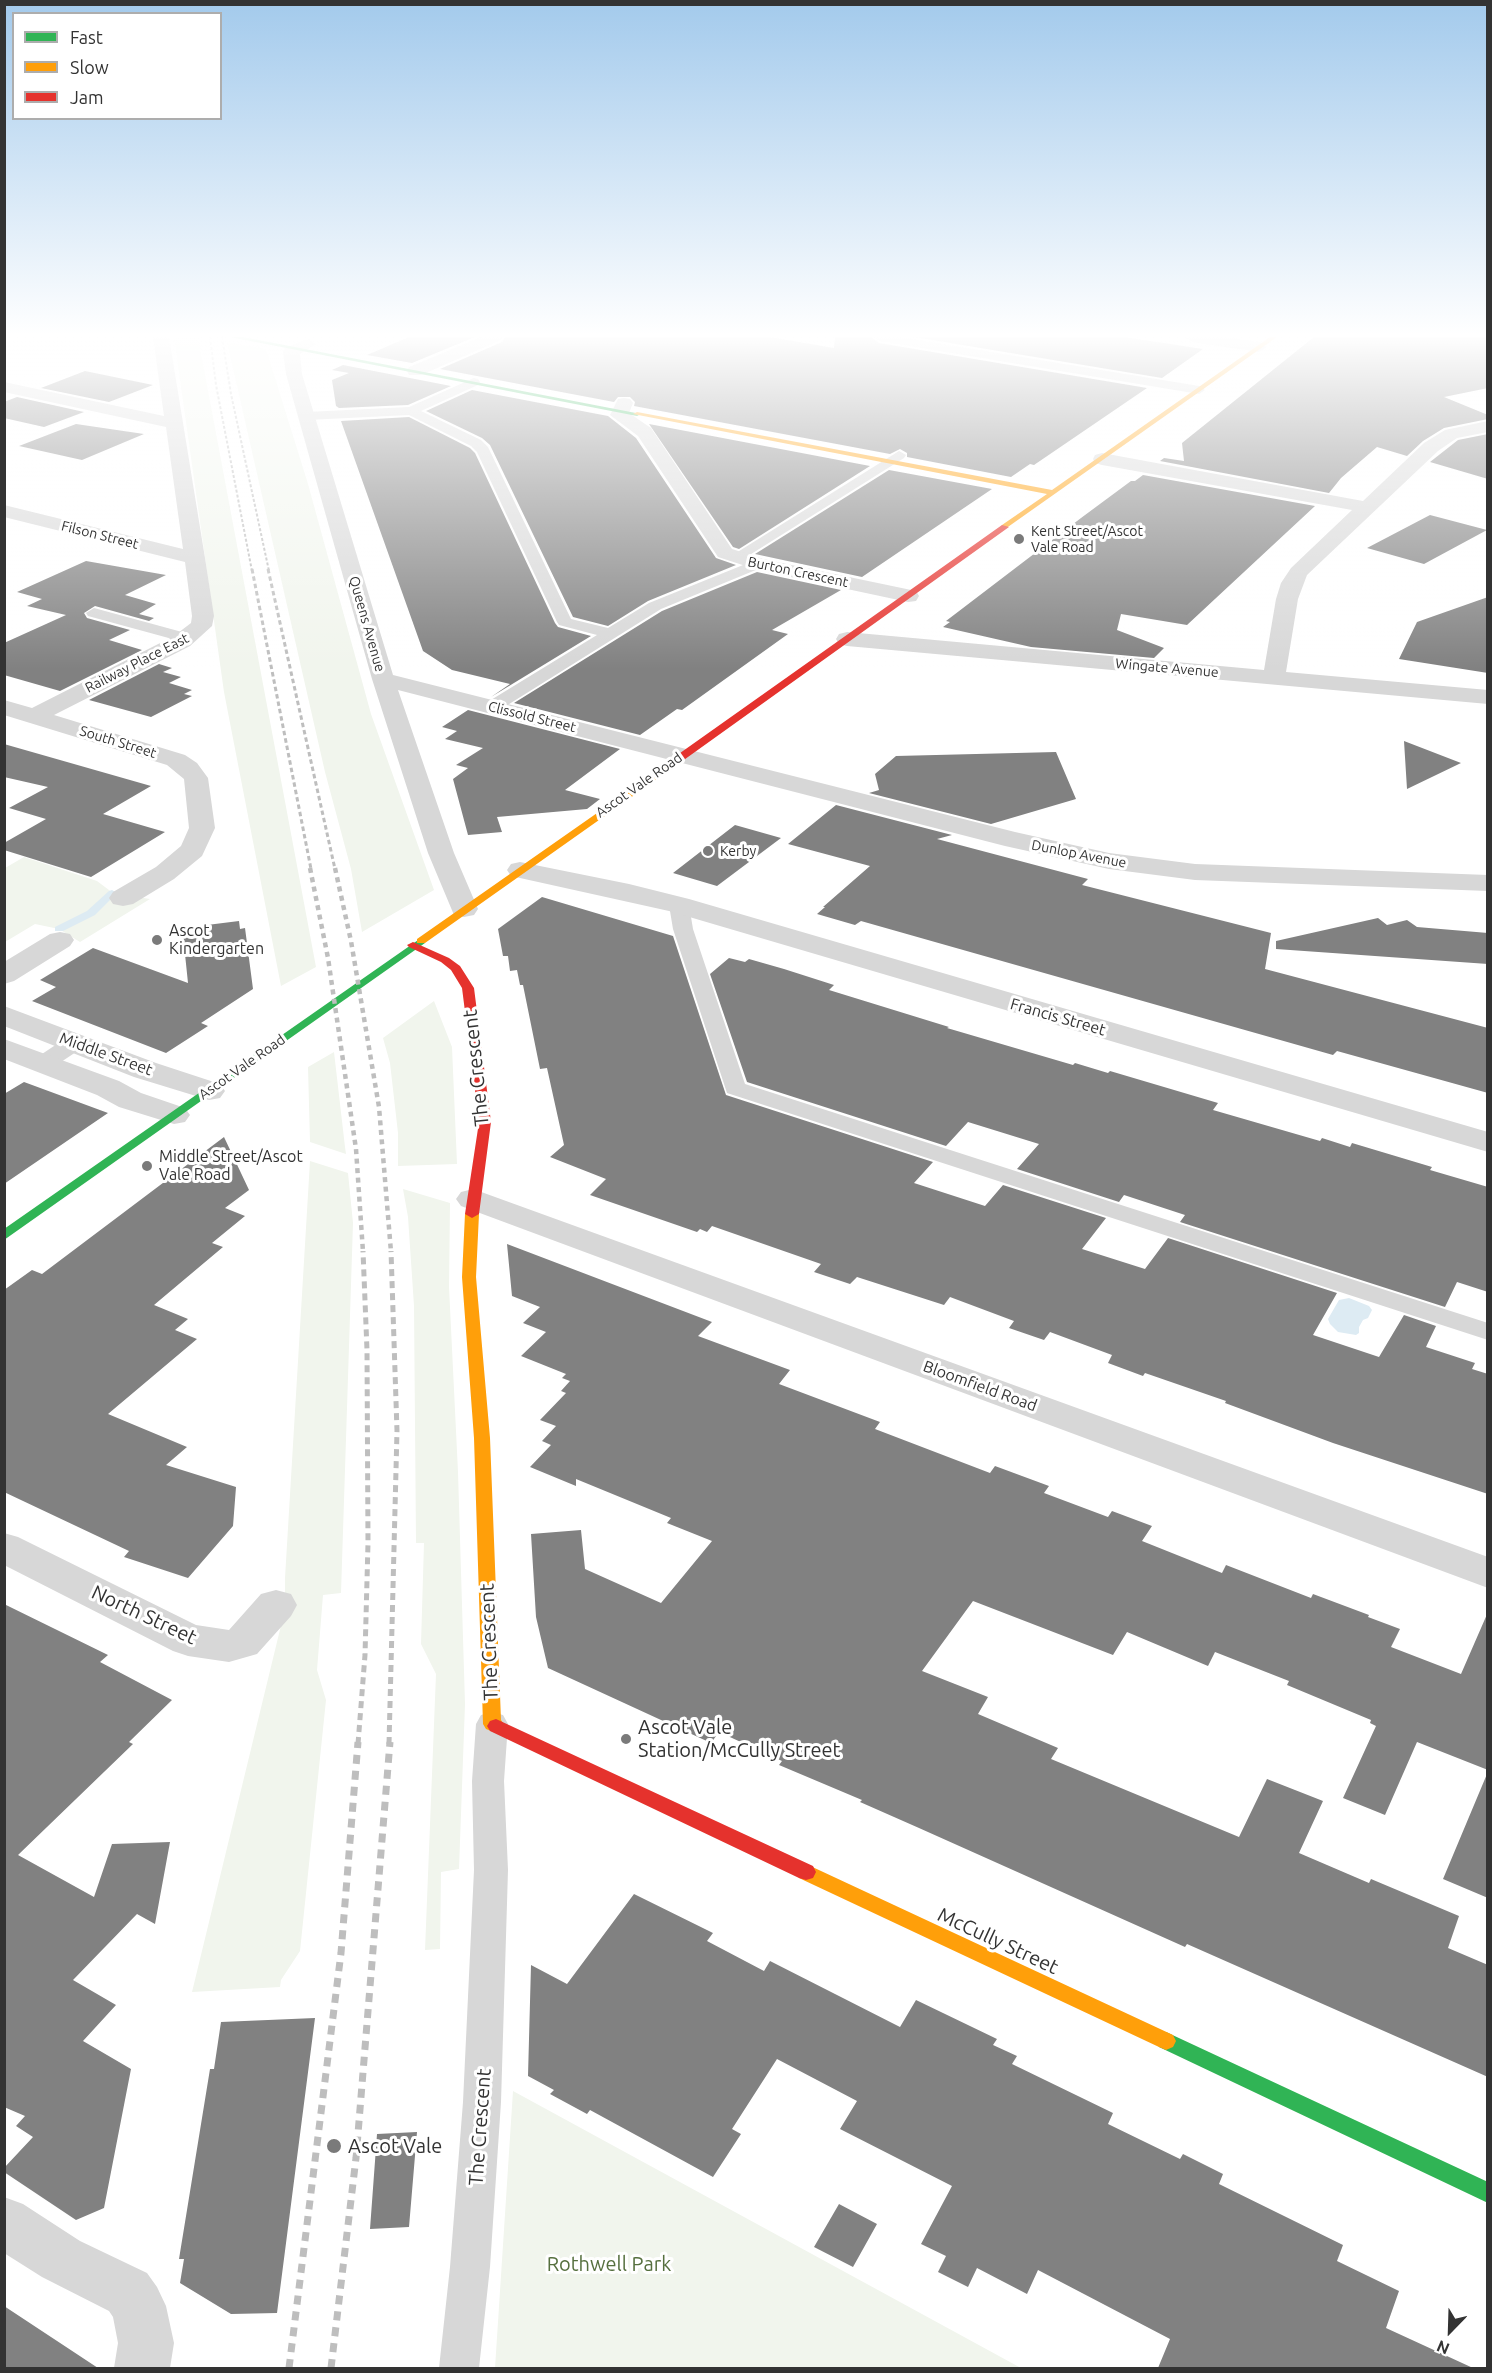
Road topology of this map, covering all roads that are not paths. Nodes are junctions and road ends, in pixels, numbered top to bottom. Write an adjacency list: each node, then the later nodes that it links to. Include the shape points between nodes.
1 (177, 448): 13 (street, Railway Place East)
2 (316, 448): 22 (street, Queens Avenue)
3 (481, 448): 18 (lane, via 565,622)
4 (655, 448): 14 (street, Burton Crescent, via 720,548)
5 (840, 448): 8 (street)
6 (1118, 448): 9 (street, Ascot Vale Road)
7 (1431, 448): 11 (street)
8 (894, 458): 10 (street); 14 (lane)
9 (1102, 459): 10 (street, Ascot Vale Road); 11 (street)
10 (1059, 489): 16 (street, Ascot Vale Road)
11 (1366, 507): 21 (street, via 1310,560 1292,583)
12 (4, 511): 13 (street, Filson Street)
13 (195, 558): 26 (street, Railway Place East, via 203,616 195,633)
14 (735, 558): 15 (street, Burton Crescent)
15 (758, 564): 16 (street, Burton Crescent); 18 (lane, via 656,606)
16 (908, 596): 20 (street, Ascot Vale Road)
17 (94, 613): 19 (lane)
18 (609, 633): 25 (lane)
19 (176, 635)
20 (847, 639): 21 (street, Wingate Avenue); 27 (street, Ascot Vale Road)
21 (1274, 678): 23 (street, Wingate Avenue)
22 (383, 680): 25 (street, Clissold Street); 32 (street, Queens Avenue, via 441,853)
23 (1488, 697)
24 (4, 707): 26 (street, South Street)
25 (492, 707): 27 (street, Clissold Street)
26 (34, 716): 30 (street, South Street, via 176,760 196,778 202,828 194,850)
27 (682, 755): 28 (street, Ascot Vale Road); 29 (street, Dunlop Avenue, via 1035,845 1140,866 1261,876)
28 (529, 863): 31 (street, Francis Street); 32 (street, Ascot Vale Road)
29 (1488, 883)
30 (123, 898)
31 (680, 905): 42 (street, Francis Street); 45 (lane, via 683,929 735,1088)
32 (464, 909): 34 (street, Ascot Vale Road)
33 (60, 940): 35 (street)
34 (413, 945): 40 (street, Ascot Vale Road); 43 (street, The Crescent, via 451,964 468,988 485,1122)
35 (8, 971)
36 (4, 1015): 37 (street, Middle Street)
37 (74, 1043): 39 (lane); 40 (street, Middle Street)
38 (4, 1048): 39 (street, Middle Street)
39 (44, 1063): 41 (street, Middle Street)
40 (209, 1091): 41 (street, Ascot Vale Road)
41 (174, 1115): 44 (street, Ascot Vale Road)
42 (1488, 1142)
43 (473, 1199): 47 (street, Bloomfield Road); 49 (street, The Crescent, via 469,1277 482,1438)
44 (4, 1236)
45 (1488, 1332)
46 (4, 1548): 48 (street, North Street, via 188,1640 229,1646 242,1642)
47 (1488, 1573)
48 (276, 1605)
49 (492, 1724): 50 (street, McCully Street); 53 (lane, The Crescent, via 482,2102)
50 (1488, 2193)
51 (4, 2222): 52 (street, via 61,2259 128,2292 138,2306 146,2343)
52 (142, 2368)
53 (459, 2368)

